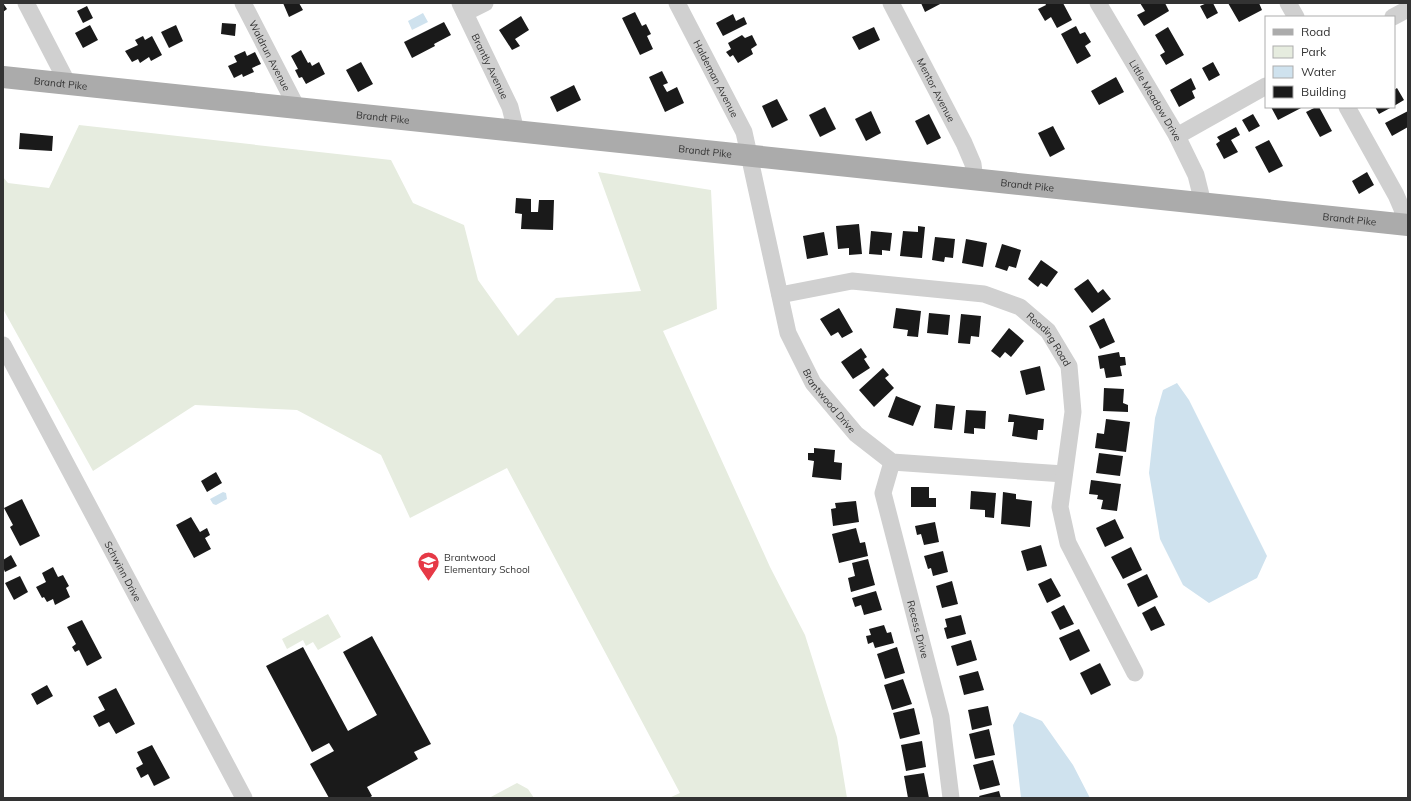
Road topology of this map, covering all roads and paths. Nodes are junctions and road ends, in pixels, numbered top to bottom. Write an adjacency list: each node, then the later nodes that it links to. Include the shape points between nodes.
1 (26, 3): 13 (street)
2 (243, 3): 15 (street, Waldrun Avenue)
3 (485, 3): 8 (street)
4 (677, 3): 19 (street, Haldeman Avenue, via 744,132)
5 (891, 3): 20 (street, Mentor Avenue, via 964,143 973,164)
6 (1098, 3): 18 (street, Little Meadow Drive)
7 (1288, 3): 10 (street)
8 (463, 8): 17 (street, Brantly Avenue, via 510,107)
9 (1408, 9): 11 (street)
10 (1295, 16)
11 (1395, 16)
12 (3, 77): 13 (main road, Brandt Pike)
13 (68, 84): 15 (main road, Brandt Pike)
14 (1265, 87): 18 (street)
15 (298, 108): 17 (main road, Brandt Pike)
16 (1348, 108): 22 (street, via 1396,195)
17 (516, 131): 19 (main road, Brandt Pike)
18 (1176, 136): 21 (street, Little Meadow Drive, via 1196,175)
19 (750, 156): 20 (main road, Brandt Pike); 23 (street, Brantwood Drive)
20 (975, 180): 21 (main road, Brandt Pike)
21 (1203, 203): 22 (main road, Brandt Pike)
22 (1406, 225)
23 (780, 295): 25 (street, Brantwood Drive, via 788,333 813,383 856,434); 26 (street, Reading Road, via 852,281 984,294 1020,307 1048,331 1069,366 1073,412)
24 (3, 345): 28 (street, Schwinn Drive)
25 (892, 462): 26 (street); 29 (street, Recess Drive, via 883,493 941,717)
26 (1064, 474): 27 (street, Reading Road, via 1060,506 1068,543)
27 (1134, 673)
28 (244, 798)
29 (952, 798)

